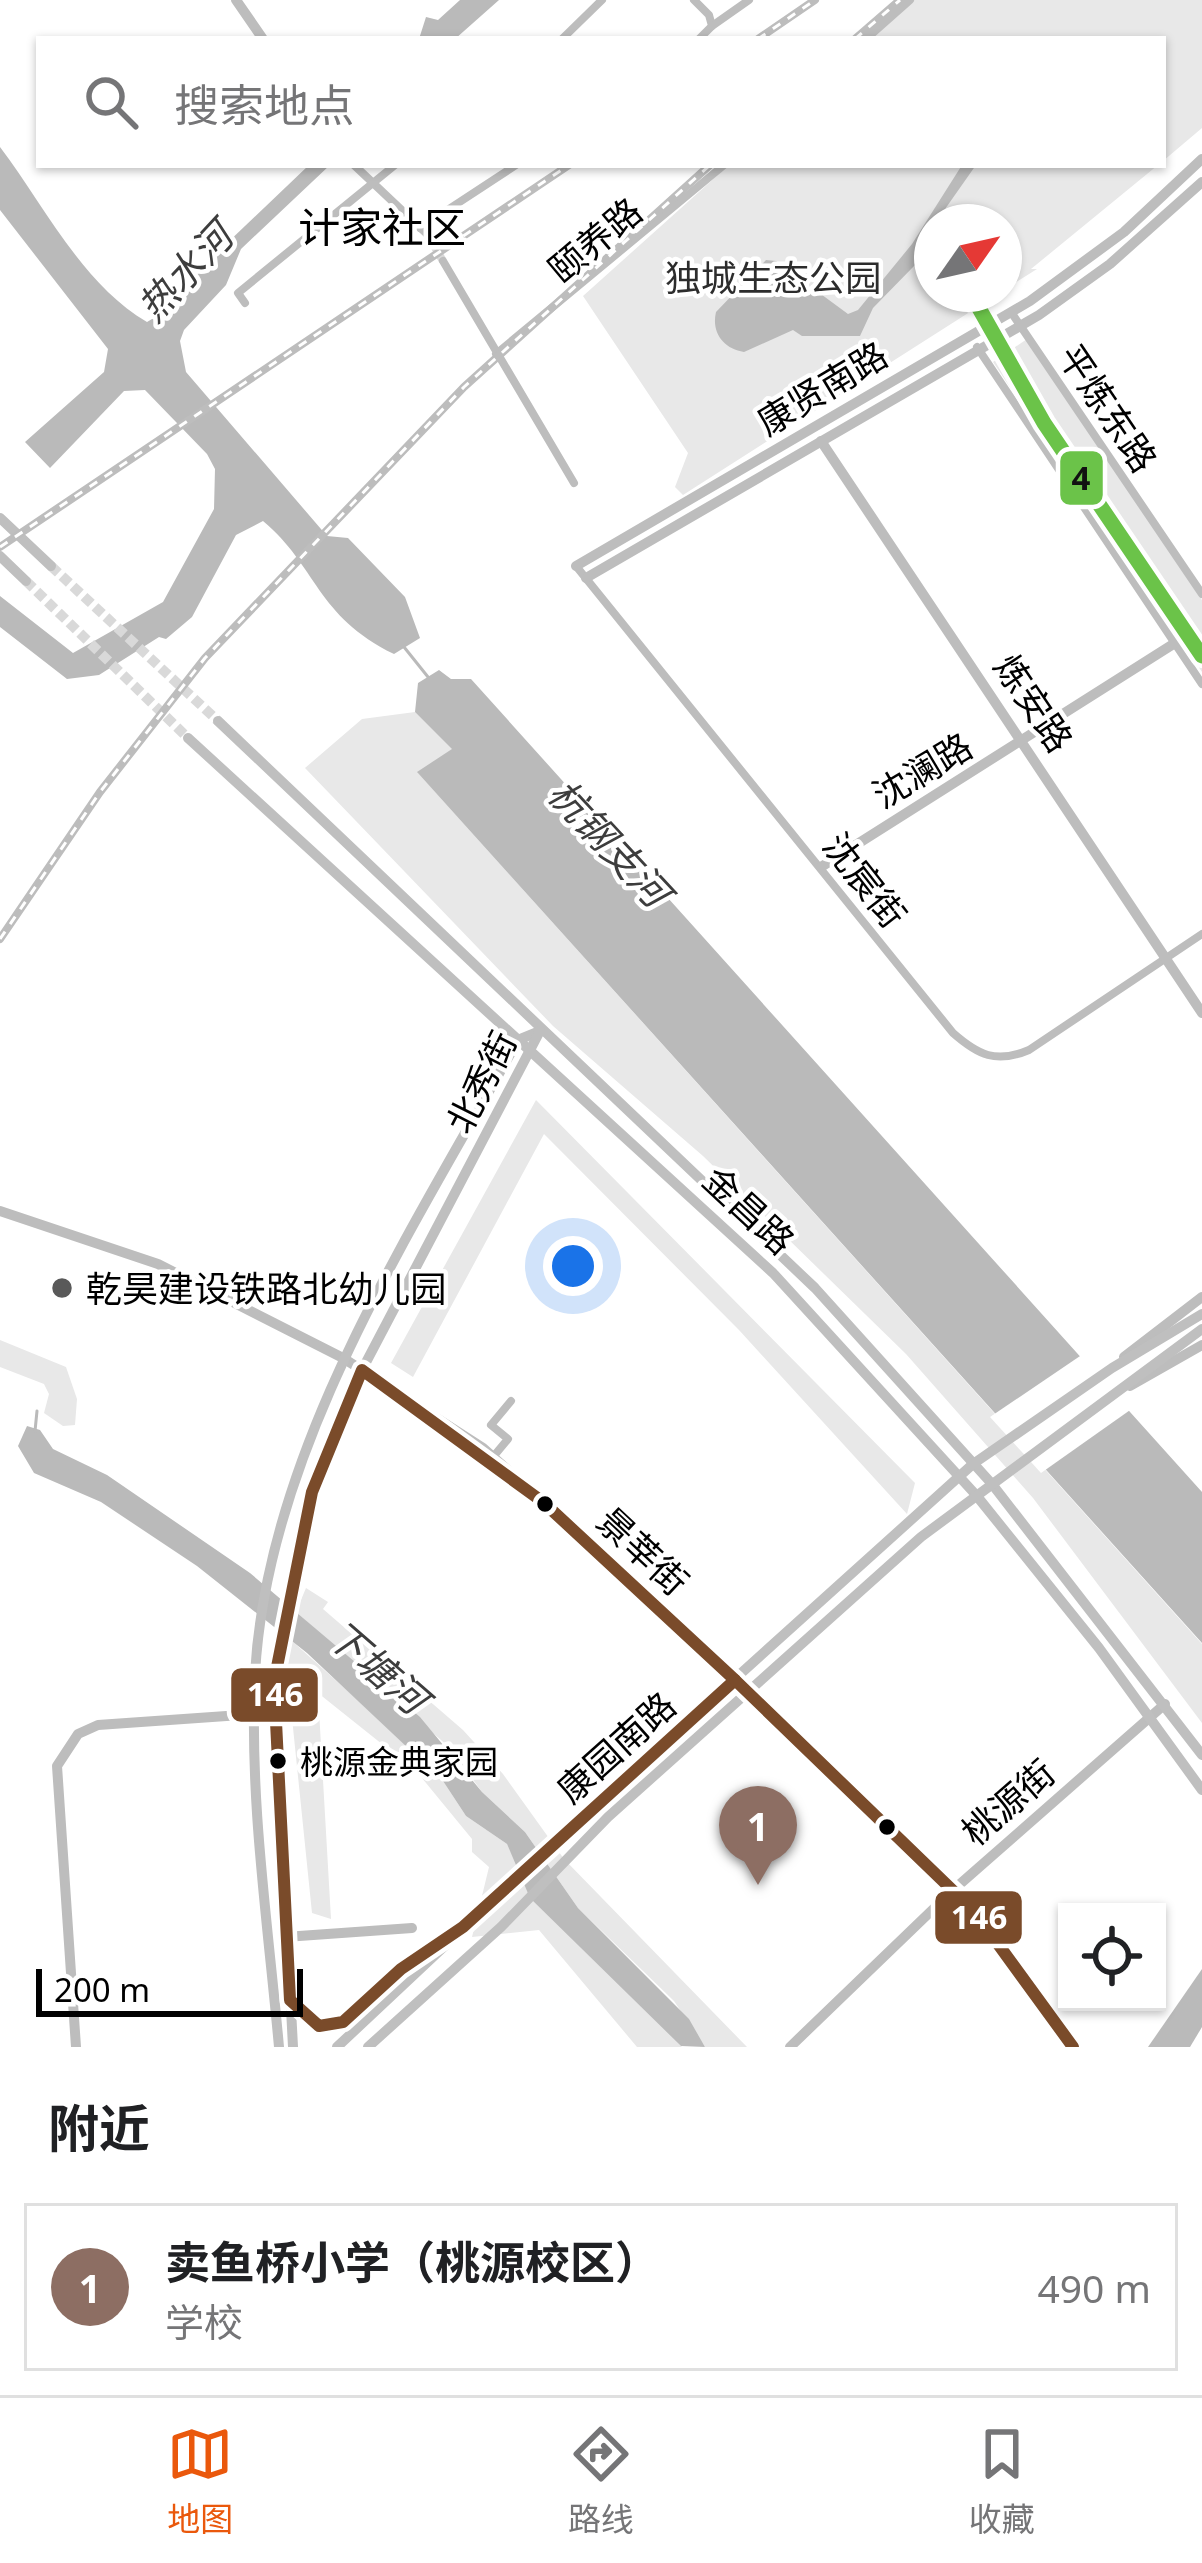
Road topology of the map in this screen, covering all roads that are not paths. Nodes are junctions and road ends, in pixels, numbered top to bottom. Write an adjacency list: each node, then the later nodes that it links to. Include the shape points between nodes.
1 (236, 0): 7 (street)
2 (602, 0): 8 (street)
3 (694, 0): 6 (street)
4 (748, 0): 6 (street)
5 (910, 0): 10 (street)
6 (712, 26): 9 (street)
7 (261, 36)
8 (565, 36)
9 (702, 36)
10 (869, 36)
11 (1202, 159): 20 (street, 康贤南路, via 1105,247)
12 (357, 168): 17 (street)
13 (392, 168): 17 (street)
14 (512, 168): 17 (street, via 424,231)
15 (720, 168): 25 (street, 颐养路)
16 (1202, 182): 22 (street, 康贤南路, via 1110,264)
17 (374, 185): 19 (street, via 238,293)
18 (443, 261): 25 (street)
19 (245, 303)
20 (1022, 304)
21 (1010, 312): 22 (street, 平炼东路); 23 (street, 康贤南路)
22 (1020, 326): 24 (street, 康贤南路); 35 (street, 平炼东路)
23 (969, 336): 24 (street, 平炼东路); 26 (street, 康贤南路)
24 (979, 351): 27 (street, 康贤南路); 36 (street, 平炼东路)
25 (496, 354): 28 (street)
26 (812, 428): 27 (street, 炼安路); 32 (street, 康贤南路)
27 (822, 442): 33 (street, 康贤南路); 40 (street, 炼安路)
28 (574, 483)
29 (0, 518): 31 (main road)
30 (0, 556): 34 (main road)
31 (51, 566)
32 (576, 566): 33 (street, 沈宸街)
33 (586, 578): 41 (street, 沈宸街)
34 (26, 580)
35 (1202, 594)
36 (1174, 643): 37 (street, 平炼东路); 40 (street, 沈澜路)
37 (1202, 684)
38 (218, 721): 45 (main road, 金昌路)
39 (188, 738): 46 (main road, 金昌路)
40 (1025, 742): 41 (street, 沈澜路); 43 (street, 炼安路)
41 (820, 867): 43 (street, 沈宸街, via 953,1033 991,1058 1029,1050)
42 (1202, 934): 43 (street, 沈宸街)
43 (1166, 958): 44 (street, 炼安路)
44 (1202, 1013)
45 (540, 1031): 46 (main road, 北秀街); 47 (main road, 北秀街); 59 (main road, 金昌路, via 815,1288)
46 (518, 1040): 47 (main road, 金昌路); 53 (main road, 北秀街)
47 (532, 1054): 55 (main road, 北秀街); 60 (main road, 金昌路, via 773,1273)
48 (0, 1211): 53 (street, 景莘街, via 158,1264)
49 (1202, 1297): 54 (street, 康园南路)
50 (1202, 1314): 54 (main road, 康园南路)
51 (1202, 1329): 56 (main road, 康园南路)
52 (1202, 1345): 56 (street, 康园南路)
53 (343, 1358): 55 (street, 景莘街); 66 (main road, 北秀街, via 279,1526)
54 (1112, 1368): 59 (main road, 康园南路)
55 (362, 1370): 58 (street, 景莘街); 73 (main road, 北秀街, via 312,1492 274,1682)
56 (1127, 1388): 61 (main road, 康园南路)
57 (511, 1401): 58 (street, via 491,1425 508,1439)
58 (493, 1457): 63 (street, 景莘街)
59 (973, 1464): 60 (main road, 康园南路); 61 (main road, 金昌路)
60 (958, 1477): 62 (main road, 金昌路); 63 (main road, 康园南路)
61 (992, 1484): 62 (main road, 康园南路); 65 (main road, 金昌路)
62 (976, 1495): 64 (main road, 康园南路); 67 (main road, 金昌路)
63 (735, 1680): 64 (street, 景莘街); 71 (main road, 康园南路)
64 (749, 1693): 70 (street, 景莘街); 79 (main road, 康园南路)
65 (1166, 1704): 67 (street, 桃源街); 68 (main road, 金昌路)
66 (256, 1714): 75 (street, via 98,1726 64,1749 57,1766); 76 (main road)
67 (1151, 1716): 69 (main road, 金昌路); 70 (street, 桃源街)
68 (1202, 1755)
69 (1202, 1790)
70 (952, 1891): 80 (street, 桃源街); 81 (street, 景莘街, via 994,1934)
71 (464, 1927): 74 (main road, via 343,2022 319,2026); 78 (main road, 康园南路)
72 (412, 1928): 73 (street)
73 (285, 1937): 74 (main road)
74 (290, 2000): 77 (main road)
75 (76, 2047)
76 (279, 2047)
77 (293, 2047)
78 (337, 2047)
79 (368, 2047)
80 (790, 2047)
81 (1073, 2047)

